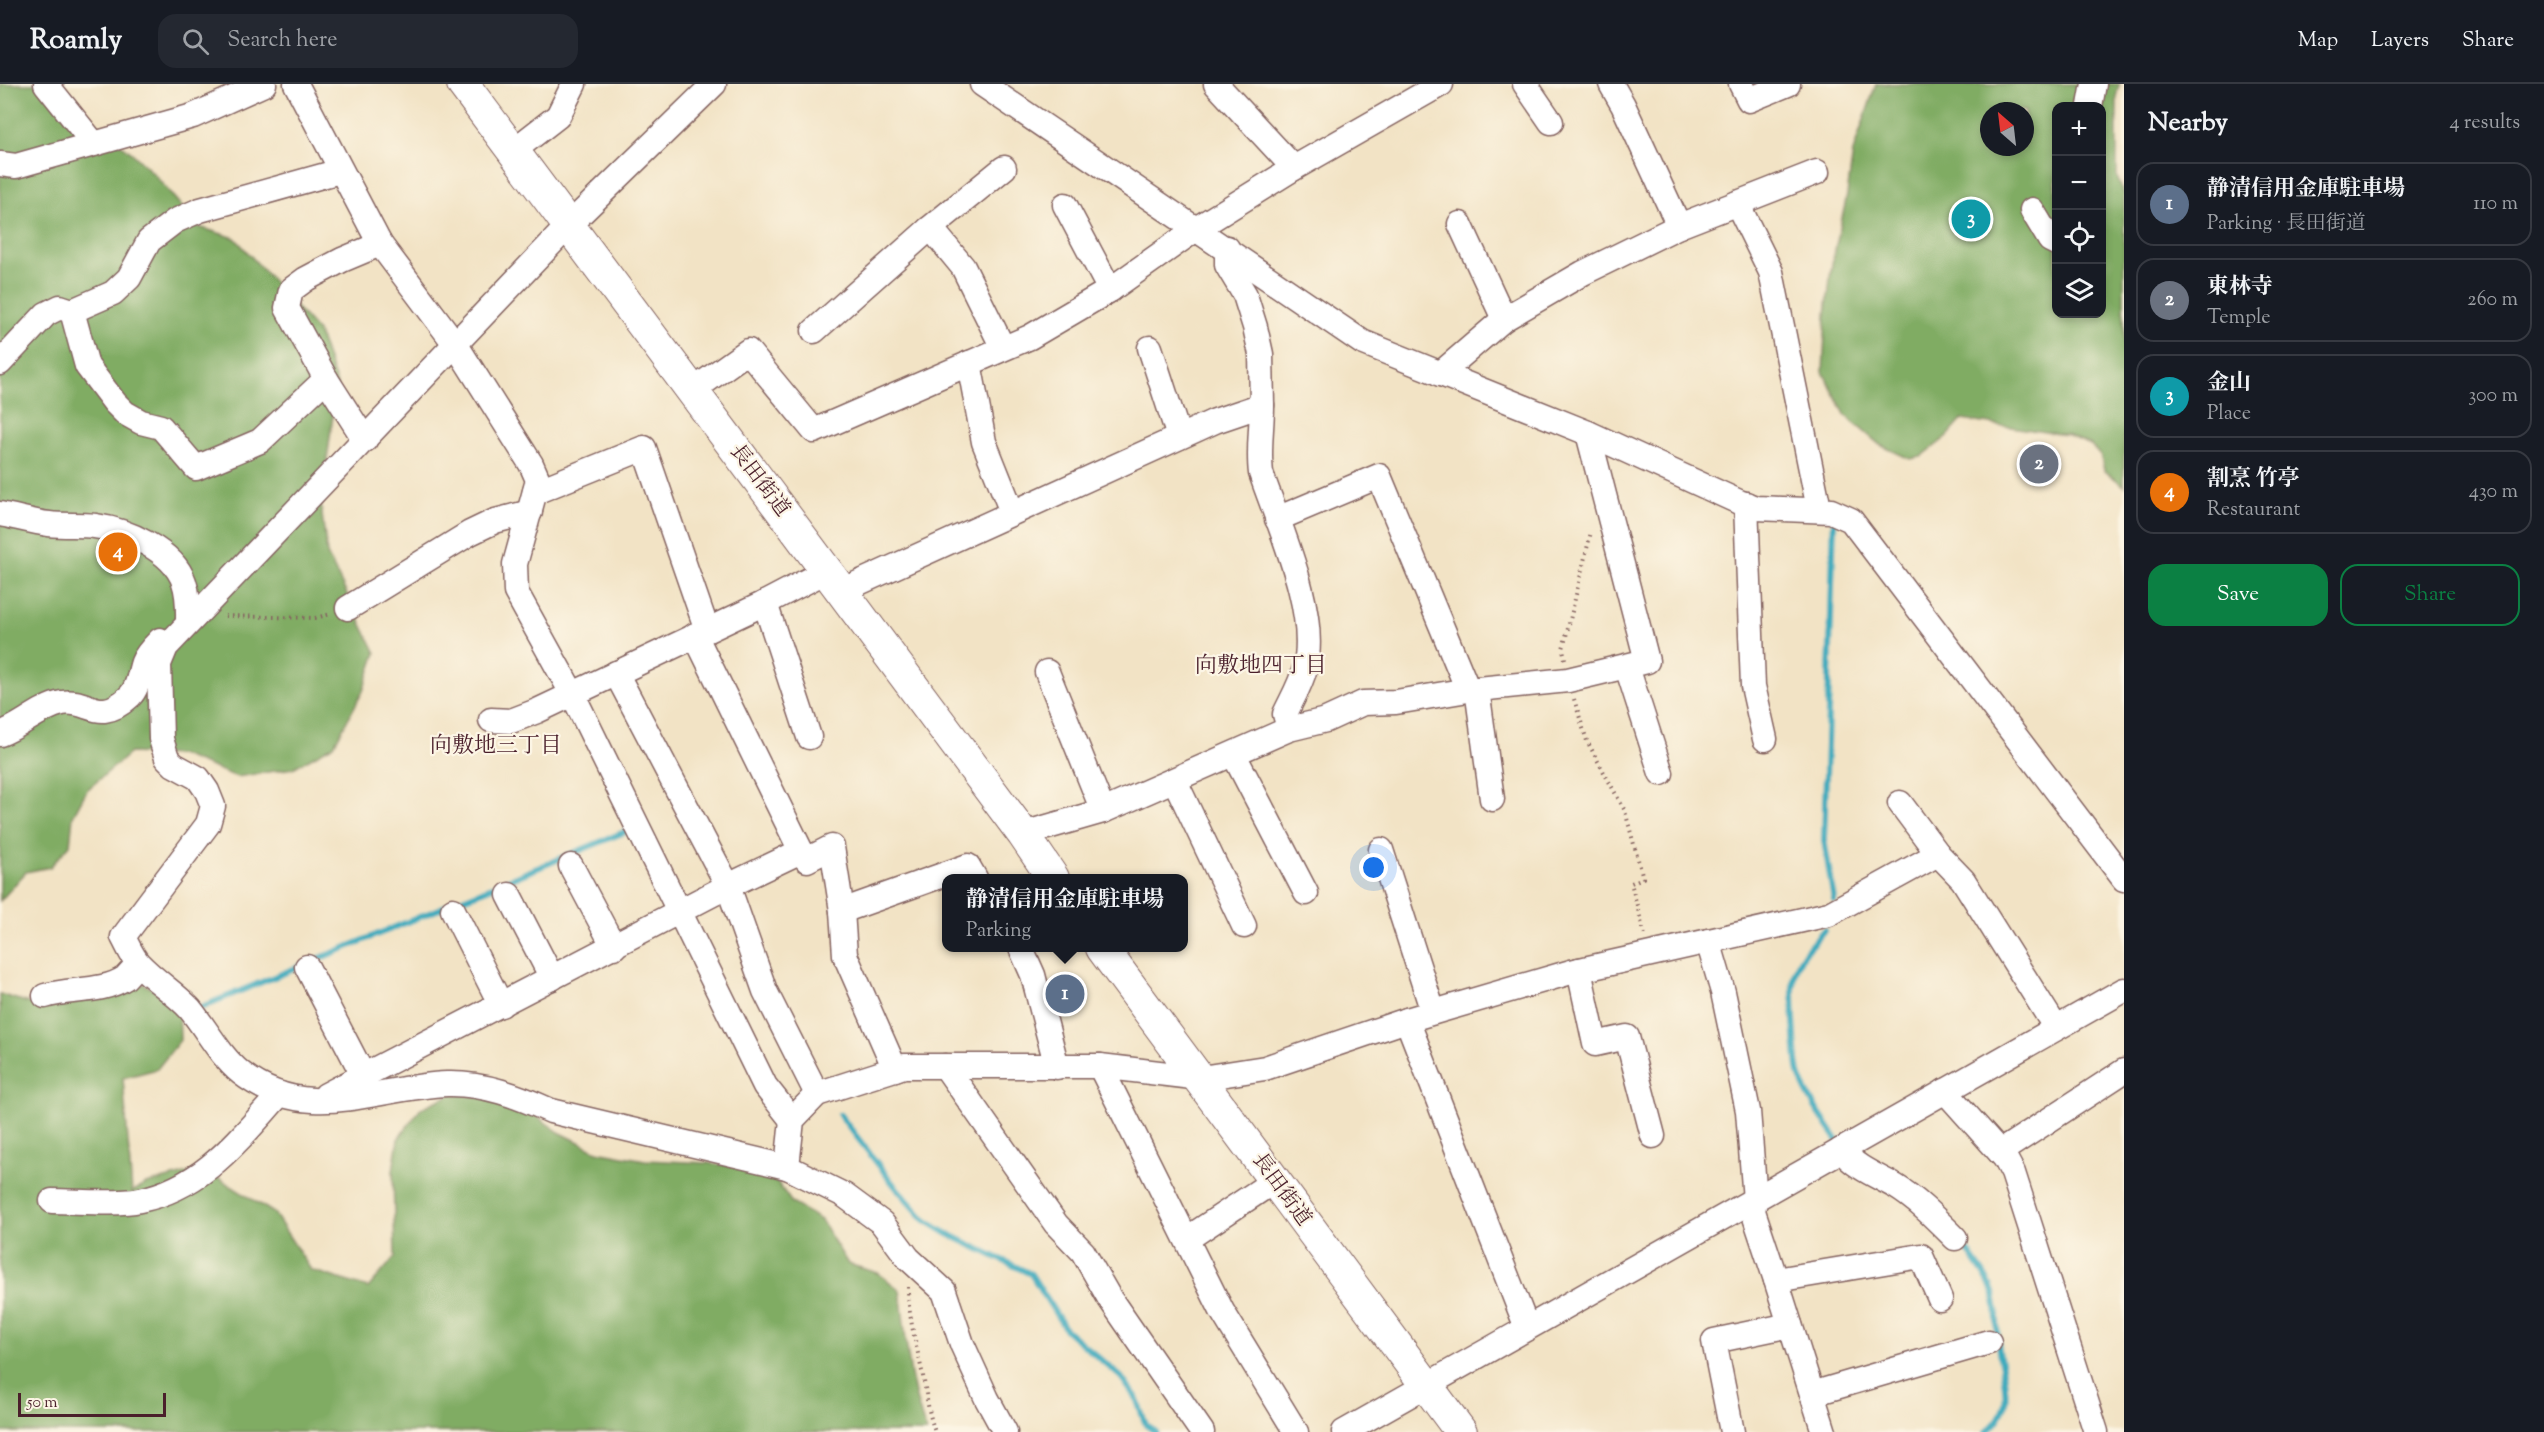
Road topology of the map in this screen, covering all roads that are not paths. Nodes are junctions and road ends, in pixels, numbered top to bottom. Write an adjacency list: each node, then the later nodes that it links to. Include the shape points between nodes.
1 (46, 84): 17 (street)
2 (264, 84): 17 (street, via 193,116)
3 (296, 84): 22 (street)
4 (463, 84): 18 (main road, 長田街道)
5 (574, 84): 18 (street, via 558,116)
6 (714, 84): 28 (street)
7 (982, 84): 31 (street)
8 (1216, 84): 21 (street)
9 (1441, 84): 21 (street)
10 (1525, 84): 16 (street)
11 (1611, 84): 29 (street)
12 (1741, 84): 13 (street, via 1749,100)
13 (1788, 84)
14 (2094, 84): 15 (street)
15 (2091, 102)
16 (1551, 122)
17 (94, 144): 19 (street, via 15,166)
18 (513, 151): 28 (main road, 長田街道)
19 (0, 164)
20 (1004, 168): 30 (street)
21 (1294, 168): 31 (street)
22 (340, 171): 33 (street); 36 (street, via 200,210 175,221 149,241 129,278 113,293)
23 (1817, 172): 24 (street)
24 (1737, 203): 29 (street); 53 (street, via 1772,272)
25 (1065, 205): 35 (street)
26 (2032, 210): 32 (street)
27 (1460, 224): 37 (street)
28 (568, 226): 39 (street); 46 (main road, 長田街道)
29 (1679, 226): 37 (street, via 1584,273)
30 (929, 229): 38 (street); 40 (street, via 963,267)
31 (1196, 229): 34 (street); 35 (street)
32 (2052, 241)
33 (380, 244): 39 (street); 45 (street, via 291,290 287,308)
34 (1227, 248): 44 (street, via 1362,342); 47 (street, via 1227,265 1245,295 1261,354)
35 (1110, 290): 40 (street, via 1030,337)
36 (72, 311): 42 (street, via 60,307 46,314); 45 (street, via 87,366 115,402 141,422 161,427 196,468 260,441)
37 (1504, 319): 44 (street)
38 (814, 331)
39 (456, 345): 50 (street); 51 (street, via 528,457 538,480)
40 (1003, 348): 43 (street)
41 (1150, 348): 49 (street)
42 (0, 363)
43 (969, 363): 46 (street, via 814,431 748,351); 54 (street, via 984,442)
44 (1440, 374): 48 (street)
45 (326, 379): 50 (street)
46 (692, 391): 57 (main road, 長田街道)
47 (1262, 405): 49 (street); 56 (street, via 1258,456)
48 (1588, 433): 52 (street); 62 (street, via 1647,661)
49 (1179, 437): 54 (street)
50 (365, 440): 60 (street)
51 (533, 502): 59 (street, via 470,533); 61 (street, via 551,488 644,448); 66 (street, via 514,564 516,592)
52 (1746, 504): 53 (street, via 1756,508); 71 (street, via 1752,686)
53 (1819, 509): 87 (street, via 1851,520 1863,534)
54 (1012, 512): 57 (street)
55 (0, 514): 60 (street, via 48,524 95,526 146,542 171,562 184,579)
56 (1277, 519): 65 (street, via 1379,476); 68 (street, via 1299,584 1308,642 1306,666 1285,714)
57 (834, 581): 58 (street); 78 (main road, 長田街道)
58 (765, 603): 61 (street); 70 (street)
59 (348, 608)
60 (189, 623): 69 (street, via 151,650 143,660 133,693 122,703 96,711 76,703 63,703); 99 (street, via 166,647 159,664 161,739 167,758 198,778 213,806 208,824 123,937)
61 (701, 633): 64 (street); 80 (street)
62 (1627, 667): 65 (street, via 1568,680); 73 (street)
63 (1047, 672): 77 (street)
64 (616, 674): 66 (street); 88 (street)
65 (1472, 690): 68 (street, via 1363,703 1326,720); 75 (street)
66 (573, 695): 67 (street, via 511,722); 93 (street)
67 (491, 720)
68 (1289, 729): 72 (street)
69 (0, 734)
70 (809, 737)
71 (1765, 740)
72 (1234, 755): 74 (street); 89 (street)
73 (1661, 773)
74 (1175, 781): 77 (street); 94 (street)
75 (1492, 799)
76 (1900, 803): 81 (street)
77 (1103, 811): 78 (street)
78 (1023, 834): 85 (main road, 長田街道)
79 (1381, 850): 106 (street)
80 (801, 851): 88 (street); 92 (street, via 807,860 832,846)
81 (1938, 854): 95 (street, via 1829,914); 108 (street, via 1963,880)
82 (571, 866): 96 (street)
83 (946, 874): 84 (street, via 968,866)
84 (972, 874)
85 (1050, 874)
86 (942, 875): 92 (street)
87 (2124, 879)
88 (728, 886): 93 (street); 118 (street, via 765,991)
89 (1306, 893)
90 (509, 895): 102 (street)
91 (453, 910): 105 (street)
92 (842, 911): 112 (street, via 845,955)
93 (681, 912): 96 (street); 120 (street, via 765,1086)
94 (1244, 926)
95 (1708, 941): 101 (street); 126 (street, via 1748,1111)
96 (614, 947): 102 (street)
97 (1023, 952): 111 (street, via 1033,975)
98 (1105, 952): 115 (main road, 長田街道)
99 (138, 964): 104 (street, via 125,978 107,985); 117 (street, via 175,993 240,1072)
100 (307, 967): 114 (street)
101 (1579, 970): 106 (street); 121 (street, via 1595,1044 1627,1037)
102 (552, 978): 105 (street)
103 (2124, 990): 108 (street)
104 (45, 996)
105 (501, 1005): 114 (street)
106 (1433, 1012): 107 (street)
107 (1407, 1020): 115 (street, via 1265,1068); 133 (street)
108 (2056, 1028): 116 (street)
109 (945, 1066): 111 (street); 112 (street); 138 (street, via 1056,1224 1083,1251 1110,1299)
110 (1100, 1066): 111 (street); 115 (street); 128 (street)
111 (1057, 1067)
112 (895, 1069): 118 (street)
113 (2124, 1071): 123 (street)
114 (363, 1075): 119 (street)
115 (1201, 1078): 125 (main road, 長田街道)
116 (1945, 1091): 122 (street); 123 (street)
117 (280, 1094): 119 (street); 127 (street, via 219,1161 168,1193 137,1201)
118 (817, 1094): 120 (street)
119 (316, 1100): 124 (street, via 447,1084 487,1087 551,1111)
120 (792, 1120): 124 (street)
121 (1653, 1136)
122 (1841, 1150): 126 (street); 129 (street, via 1866,1172 1922,1205)
123 (2000, 1152): 144 (street, via 2013,1173)
124 (787, 1167): 137 (street, via 844,1195 882,1223 908,1258 944,1291 962,1344)
125 (1274, 1181): 128 (street); 135 (main road, 長田街道)
126 (1755, 1200): 130 (street, via 1753,1211); 133 (street)
127 (52, 1201)
128 (1187, 1239): 139 (street, via 1222,1311)
129 (1938, 1249): 130 (street); 131 (street)
130 (1776, 1280): 132 (street)
131 (1940, 1299)
132 (1790, 1326): 136 (street); 142 (street, via 1714,1341)
133 (1527, 1328): 135 (street)
134 (1989, 1342): 136 (street)
135 (1426, 1386): 140 (street); 141 (main road, 長田街道)
136 (1812, 1394): 143 (street)
137 (1005, 1432)
138 (1202, 1432)
139 (1296, 1432)
140 (1344, 1432)
141 (1461, 1432)
142 (1732, 1432)
143 (1824, 1432)
144 (2096, 1432)

